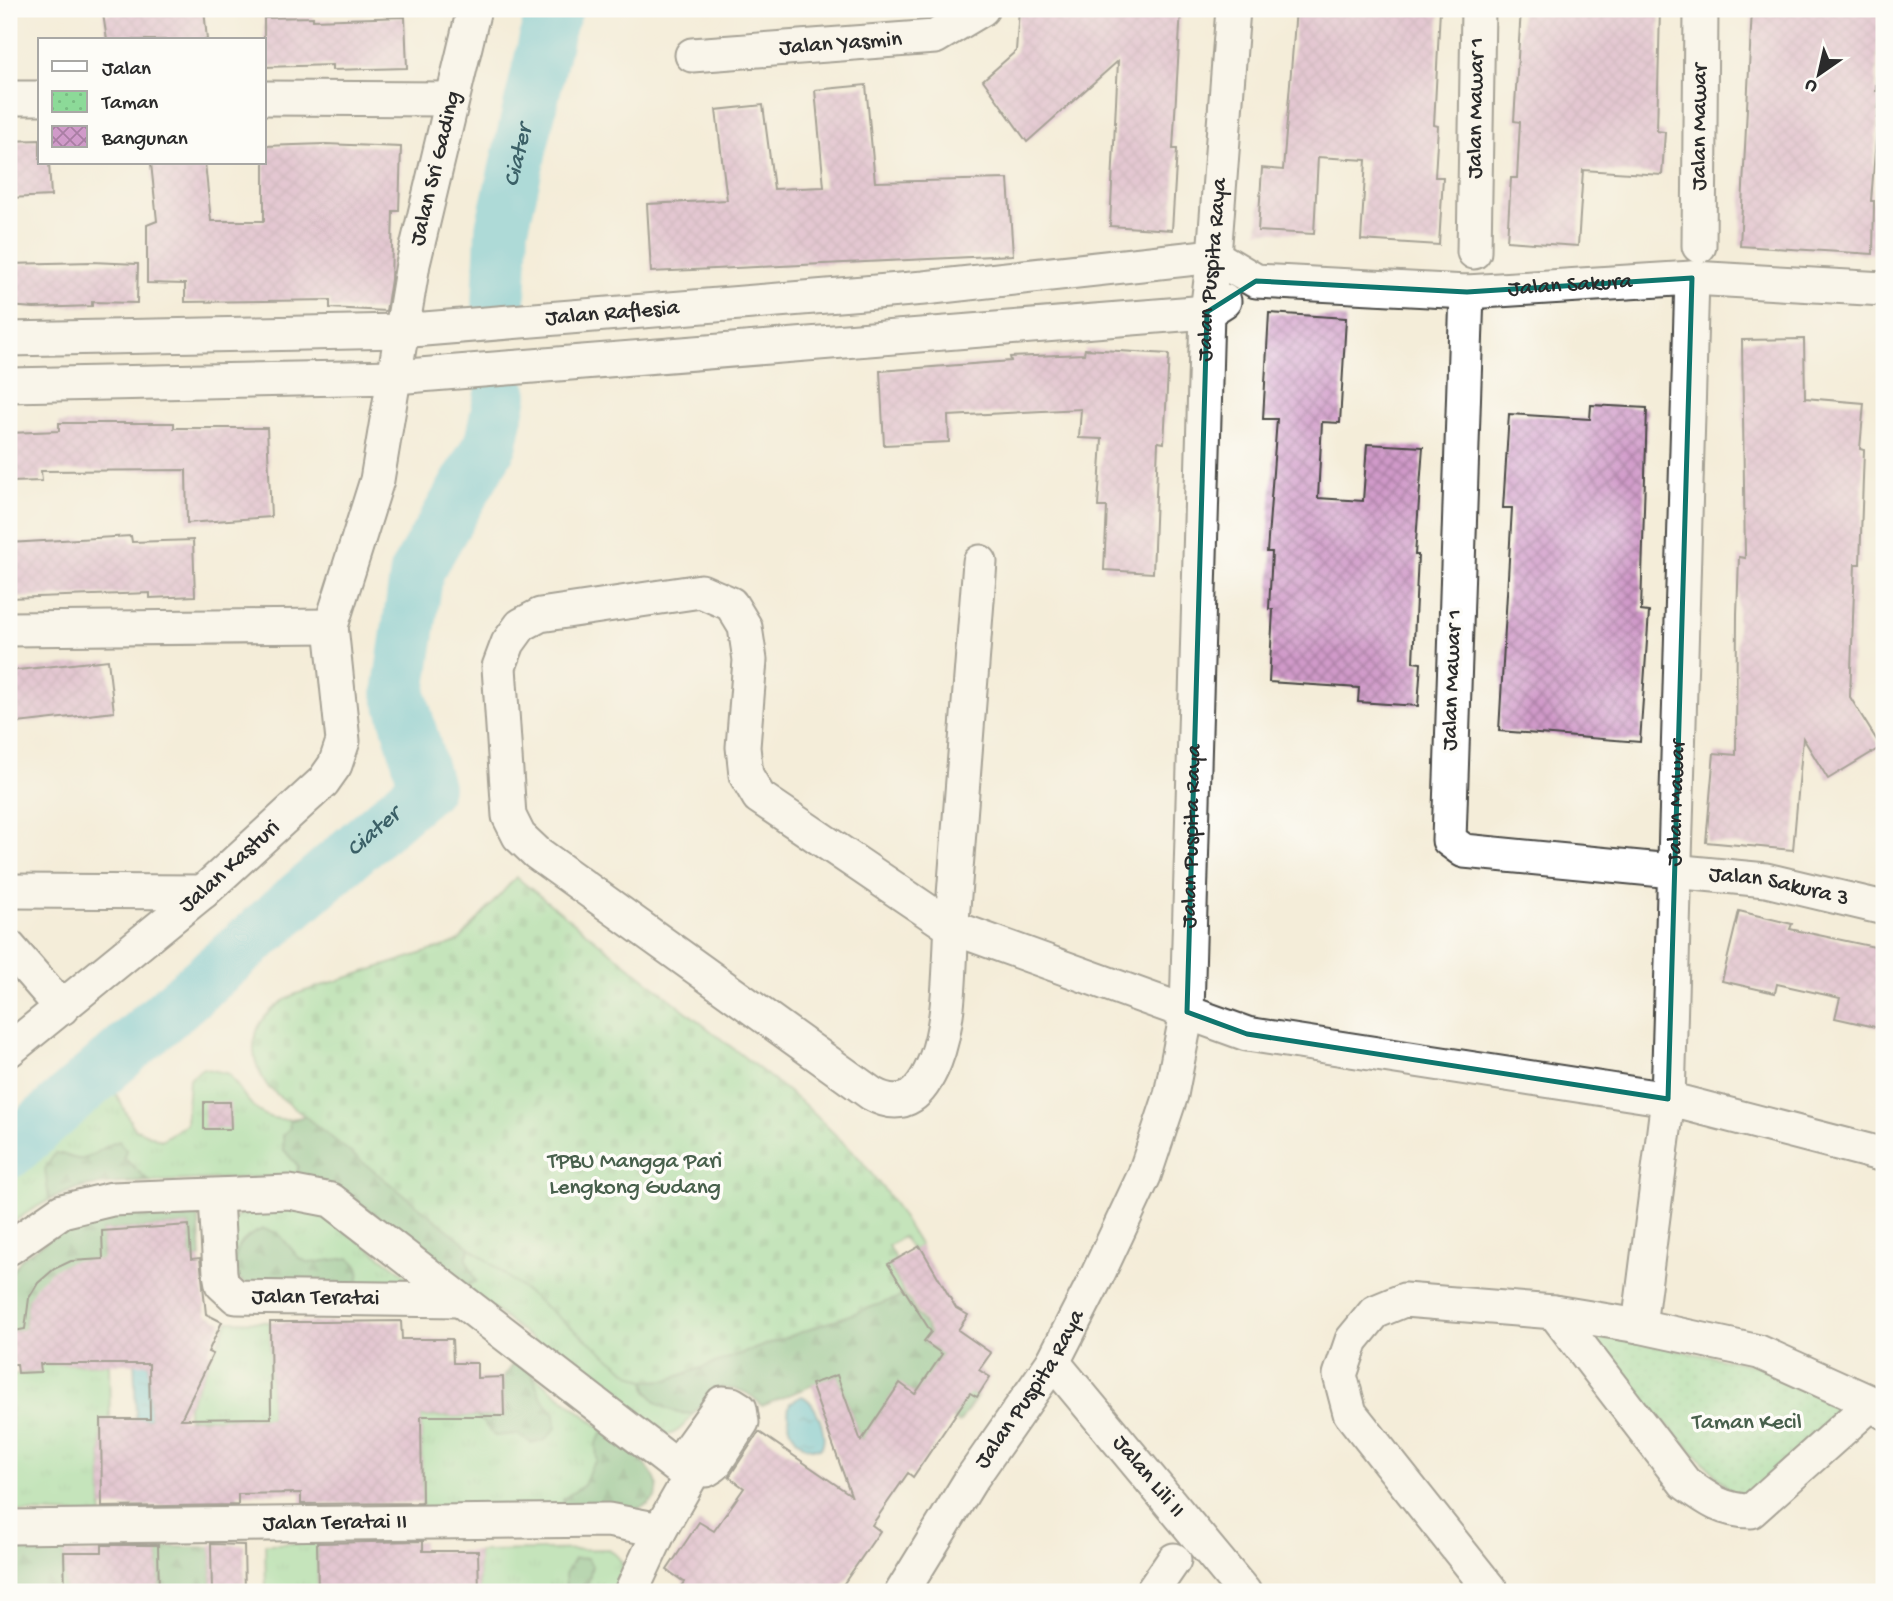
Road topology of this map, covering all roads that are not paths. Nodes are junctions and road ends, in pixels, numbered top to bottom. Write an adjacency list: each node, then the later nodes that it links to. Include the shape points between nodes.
1 (474, 9): 10 (street, Jalan Sri Gading)
2 (982, 9): 6 (street, Jalan Yasmin, via 935,37)
3 (1233, 9): 13 (street, Jalan Puspita Raya)
4 (1478, 9): 12 (street, Jalan Mawar 1)
5 (1701, 9): 11 (street, Jalan Mawar)
6 (692, 55)
7 (9, 98): 8 (street)
8 (38, 98)
9 (266, 98): 10 (street)
10 (452, 99): 19 (street, Jalan Sri Gading)
11 (1699, 246)
12 (1474, 252)
13 (1214, 256): 15 (street, Jalan Sakura); 18 (street, Jalan Puspita Raya); 19 (street, Jalan Raflesia, via 924,288)
14 (1692, 278): 16 (street, Jalan Sakura); 17 (street, Jalan Sakura); 26 (street, Jalan Mawar)
15 (1256, 281): 17 (street, Jalan Sakura); 18 (street)
16 (1884, 289)
17 (1467, 292): 26 (street, Jalan Mawar 1, via 1449,840 1464,851)
18 (1207, 312): 21 (street, Jalan Raflesia); 33 (street, Jalan Puspita Raya)
19 (400, 331): 20 (street, Jalan Raflesia); 21 (street, Jalan Sri Gading)
20 (9, 339)
21 (395, 377): 22 (street, Jalan Raflesia); 24 (street, Jalan Kasturi, via 377,480)
22 (9, 385)
23 (980, 562): 30 (street)
24 (331, 626): 25 (street); 28 (street, Jalan Kasturi, via 343,741 335,765 323,782)
25 (9, 629)
26 (1673, 869): 29 (street, Jalan Sakura 3, via 1766,880); 35 (street, Jalan Mawar)
27 (9, 891): 28 (street)
28 (203, 892): 32 (street, Jalan Kasturi)
29 (1884, 908)
30 (951, 927): 30 (street, via 759,797 746,775 743,747 751,660 746,627 731,604 701,591 540,615 521,625 508,643 499,667 509,816 519,836 559,870 888,1103 904,1101 920,1088 935,1061 943,1034); 33 (street)
31 (9, 947): 32 (street)
32 (62, 1008): 34 (street, Jalan Kasturi)
33 (1187, 1012): 35 (street, via 1247,1034); 42 (street, Jalan Puspita Raya, via 1171,1095 1144,1176)
34 (9, 1050)
35 (1668, 1099): 36 (street); 41 (street, Jalan Mawar)
36 (1884, 1155)
37 (216, 1196): 38 (street, via 86,1203 62,1211); 39 (street, via 289,1192 331,1200); 39 (street, Jalan Teratai, via 222,1284 236,1297)
38 (9, 1248)
39 (459, 1300): 45 (street, via 692,1472)
40 (1554, 1312): 41 (street); 43 (street, via 1685,1483 1713,1504 1733,1511 1751,1511); 51 (street, via 1404,1300 1375,1312 1352,1340 1340,1375 1350,1413)
41 (1639, 1326): 43 (street, via 1759,1352)
42 (1053, 1362): 48 (street, Jalan Puspita Raya, via 970,1481); 50 (street, Jalan Lili II)
43 (1878, 1407)
44 (9, 1527): 45 (street, Jalan Teratai II, via 608,1520)
45 (660, 1530): 47 (street)
46 (1174, 1560): 49 (street)
47 (631, 1592)
48 (902, 1592)
49 (1153, 1592)
50 (1244, 1592)
51 (1493, 1592)

